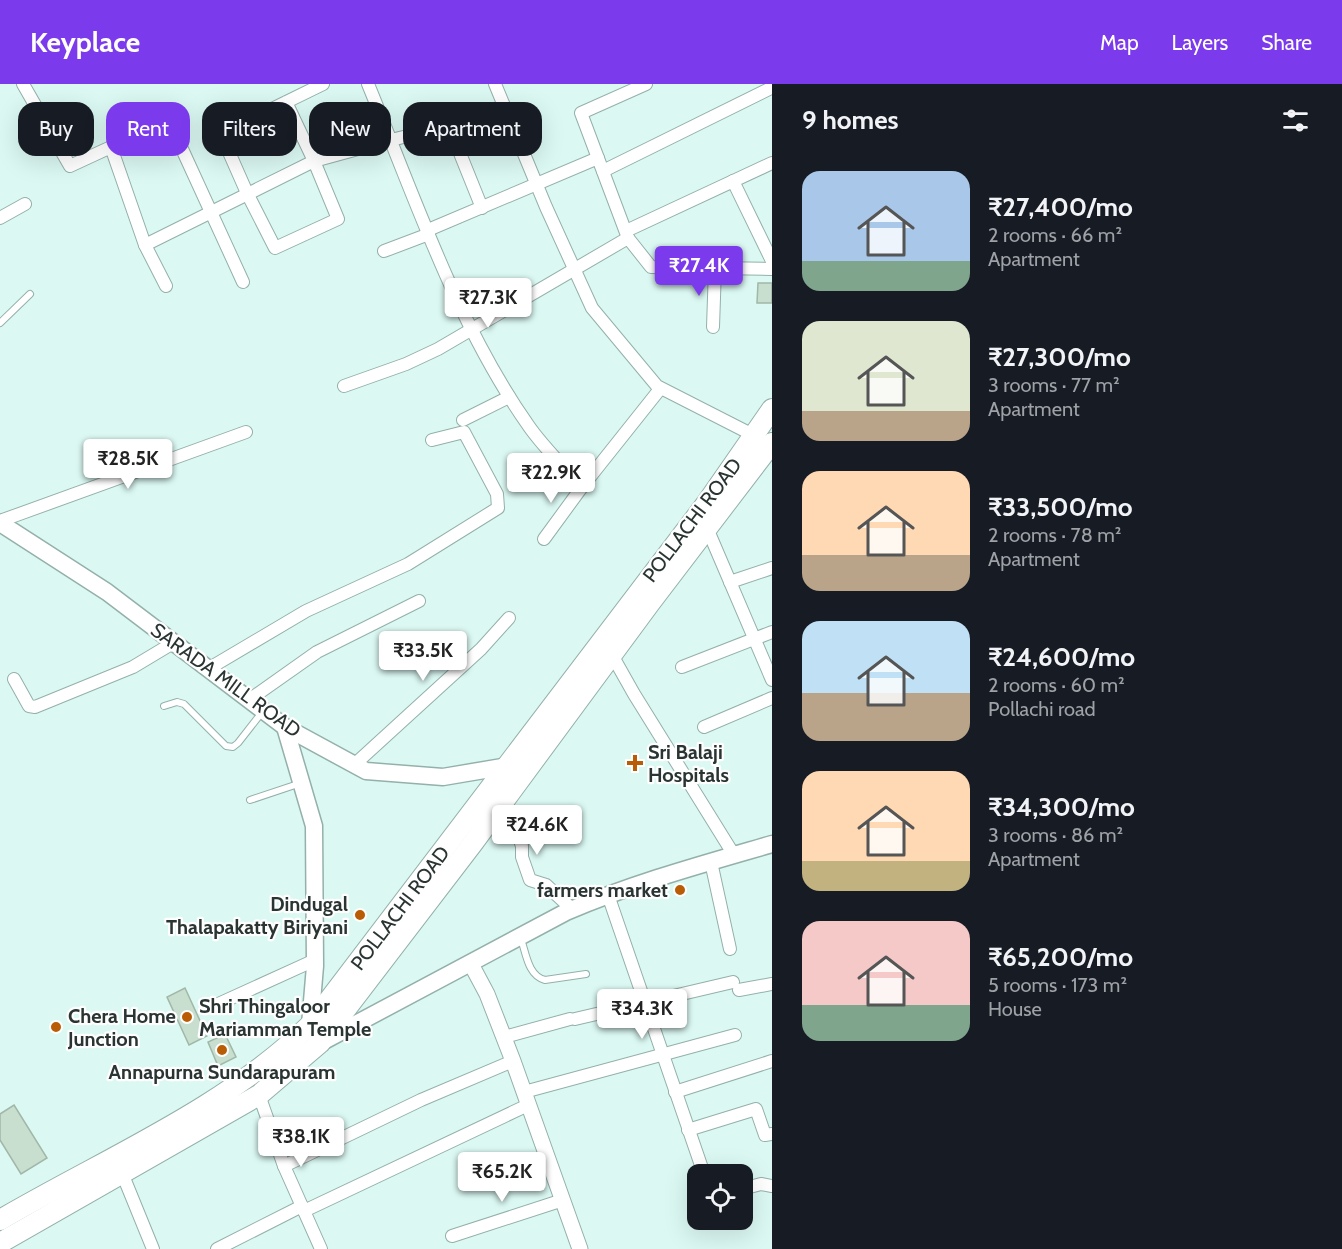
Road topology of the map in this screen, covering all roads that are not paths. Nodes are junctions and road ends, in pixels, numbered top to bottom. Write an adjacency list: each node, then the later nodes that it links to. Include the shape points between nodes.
1 (23, 84): 31 (street, via 70,166 111,147)
2 (323, 84): 7 (street)
3 (368, 84): 8 (street)
4 (495, 84): 9 (street)
5 (646, 84): 18 (street, via 581,112)
6 (771, 88): 21 (street)
7 (286, 102)
8 (375, 102)
9 (502, 102)
10 (297, 125): 19 (street)
11 (403, 137): 12 (street)
12 (391, 140): 29 (street)
13 (185, 156): 27 (street)
14 (231, 156): 24 (street)
15 (336, 156): 19 (street)
16 (461, 156): 26 (street)
17 (525, 156): 23 (street)
18 (598, 158): 21 (street); 23 (street)
19 (315, 162): 24 (street); 24 (street, via 338,219 275,248)
20 (772, 162): 22 (street)
21 (603, 171): 30 (street)
22 (733, 181): 30 (street); 33 (street)
23 (537, 185): 26 (street); 36 (street)
24 (247, 193): 27 (street)
25 (25, 204): 28 (street)
26 (482, 208): 29 (street)
27 (210, 212): 31 (street); 37 (street)
28 (0, 218)
29 (429, 232): 32 (street); 42 (street)
30 (627, 234): 34 (street, via 651,267); 36 (street)
31 (145, 245): 38 (street)
32 (384, 251)
33 (772, 261)
34 (715, 268): 35 (street); 41 (street)
35 (772, 269)
36 (575, 270): 42 (street); 44 (street, via 592,308)
37 (243, 282)
38 (166, 286)
39 (30, 294): 40 (lane)
40 (0, 323)
41 (713, 327)
42 (471, 329): 43 (street, via 406,364); 45 (street)
43 (344, 386)
44 (660, 389): 50 (street); 51 (street)
45 (510, 397): 47 (street); 51 (street, via 529,427)
46 (772, 409): 50 (highway, POLLACHI ROAD)
47 (463, 420)
48 (246, 432): 52 (street)
49 (432, 440): 64 (street, via 464,432 497,494 498,508 408,564 306,611)
50 (766, 441): 53 (highway); 74 (highway, POLLACHI ROAD, via 706,504 529,734)
51 (582, 487): 54 (street)
52 (0, 522): 61 (main road, SARADA MILL ROAD, via 107,592)
53 (707, 528): 56 (street); 62 (highway)
54 (544, 539)
55 (772, 568): 56 (street)
56 (730, 582): 60 (street)
57 (419, 601): 68 (street, via 317,651)
58 (509, 618): 73 (street, via 481,650)
59 (772, 632): 60 (street)
60 (756, 639): 63 (street); 66 (street)
61 (173, 643): 64 (main road, SARADA MILL ROAD); 65 (street, via 133,667 34,707)
62 (612, 655): 74 (highway); 79 (street)
63 (682, 667)
64 (208, 669): 68 (main road, SARADA MILL ROAD)
65 (14, 679)
66 (772, 680)
67 (772, 698): 72 (street)
68 (249, 700): 70 (main road, SARADA MILL ROAD)
69 (164, 706): 70 (lane, via 184,704 226,746 233,747)
70 (263, 711): 71 (main road, SARADA MILL ROAD)
71 (285, 727): 73 (main road, SARADA MILL ROAD); 75 (main road)
72 (704, 727)
73 (354, 765): 74 (main road, SARADA MILL ROAD, via 366,771 442,777)
74 (515, 772): 76 (highway); 91 (highway, POLLACHI ROAD)
75 (301, 783): 77 (lane); 85 (main road, via 314,826)
76 (505, 799): 82 (street, via 530,880 546,885); 94 (highway)
77 (250, 800)
78 (772, 844): 79 (main road)
79 (734, 855): 80 (main road)
80 (711, 862): 81 (main road); 84 (street)
81 (608, 895): 82 (main road); 89 (street)
82 (572, 909): 83 (main road)
83 (520, 935): 86 (main road); 87 (lane, via 537,977 545,980)
84 (730, 949)
85 (315, 960): 90 (street); 91 (main road)
86 (471, 964): 93 (street); 94 (main road)
87 (586, 974)
88 (772, 984): 89 (street, via 736,986)
89 (645, 1002): 93 (street); 95 (street)
90 (216, 1005)
91 (310, 1025): 94 (main road); 108 (highway, POLLACHI ROAD, via 287,1047 220,1096)
92 (735, 1035): 95 (street)
93 (504, 1037): 97 (street)
94 (320, 1043): 99 (highway)
95 (663, 1055): 98 (street); 100 (street)
96 (772, 1060): 98 (street)
97 (513, 1061): 100 (street); 104 (street)
98 (675, 1092): 101 (street)
99 (260, 1095): 104 (street); 105 (highway)
100 (526, 1098): 109 (street); 110 (street)
101 (688, 1130): 102 (street, via 756,1109 765,1135); 103 (street)
102 (772, 1134)
103 (700, 1164)
104 (284, 1166): 110 (street)
105 (122, 1173): 111 (highway); 116 (street)
106 (753, 1186): 107 (street)
107 (772, 1186)
108 (36, 1199): 111 (highway); 112 (highway, POLLACHI ROAD)
109 (563, 1200): 113 (street); 119 (street)
110 (303, 1208): 115 (street); 118 (street)
111 (44, 1217): 114 (highway)
112 (0, 1220)
113 (452, 1236)
114 (0, 1243)
115 (232, 1246): 117 (street)
116 (153, 1249)
117 (217, 1249)
118 (321, 1249)
119 (580, 1249)

